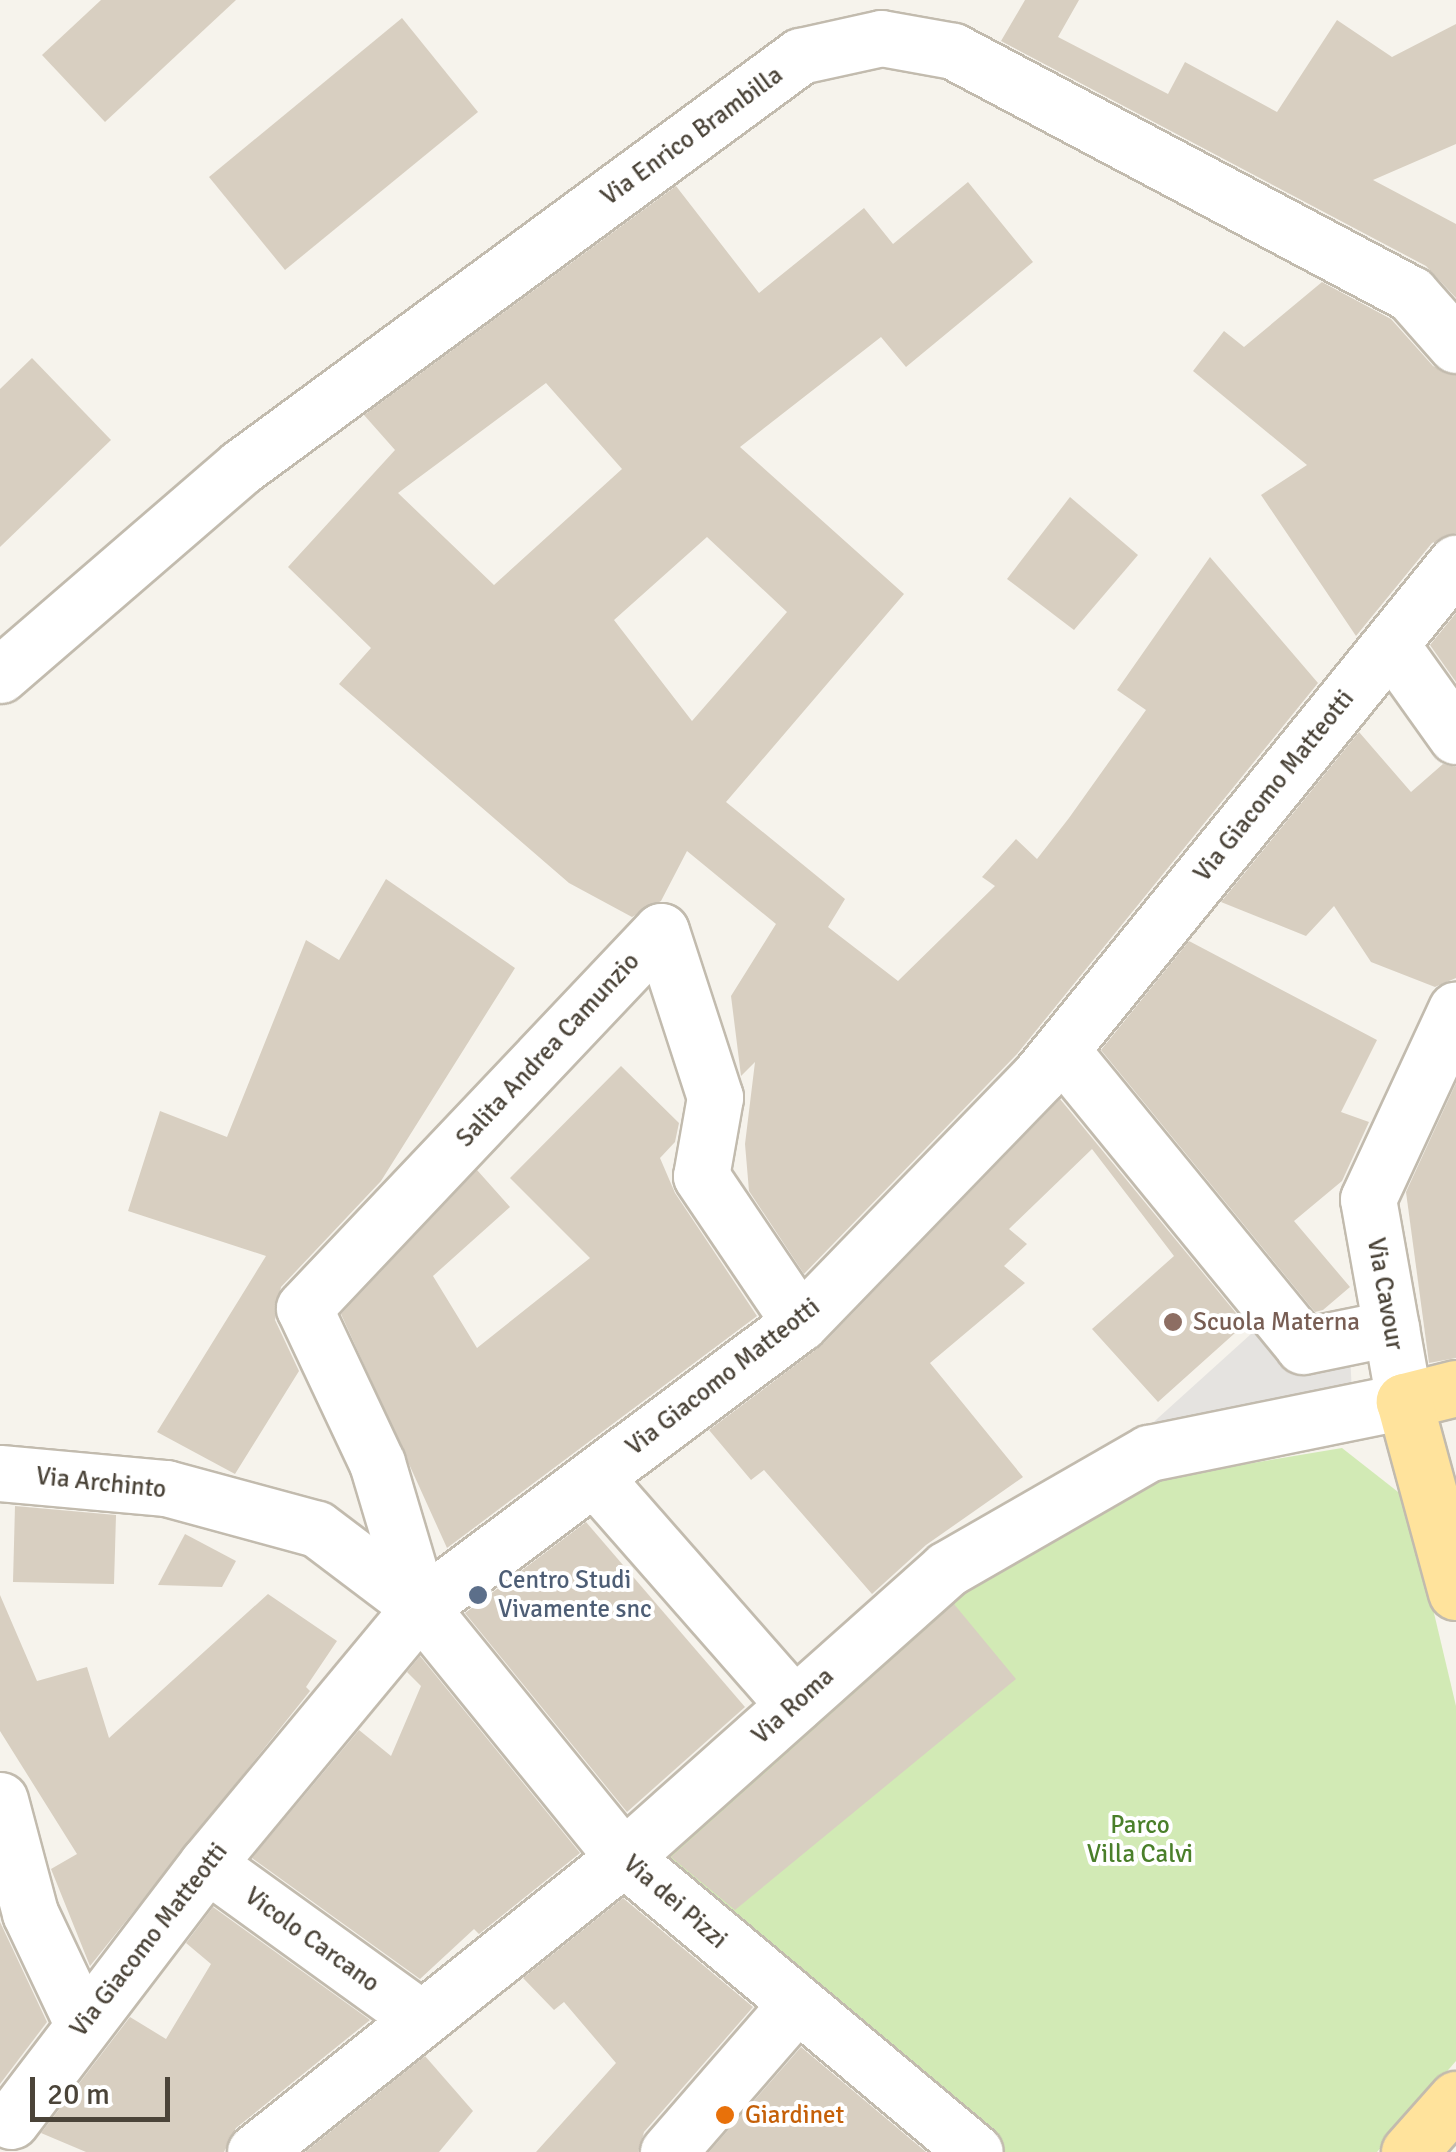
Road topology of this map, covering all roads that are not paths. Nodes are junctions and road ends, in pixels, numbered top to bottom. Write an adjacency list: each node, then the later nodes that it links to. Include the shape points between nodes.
1 (1456, 345): 4 (street, Via Enrico Brambilla, via 1411,294 952,52 881,38 800,56 241,467)
2 (1456, 563): 3 (street, Via Giacomo Matteotti)
3 (1391, 644): 5 (street); 7 (street, Via Giacomo Matteotti)
4 (0, 675)
5 (1456, 736)
6 (1456, 1009): 9 (street, Via Cavour, via 1368,1199)
7 (1061, 1050): 8 (street, Via Giacomo Matteotti); 9 (street, via 1303,1346)
8 (800, 1323): 13 (street, Via Giacomo Matteotti); 15 (street, Salita Andrea Camunzio, via 701,1176 715,1096 661,931 304,1308 377,1463)
9 (1391, 1328): 11 (street, Via Cavour)
10 (1456, 1388): 11 (main road)
11 (1404, 1401): 14 (main road, Via Cavour); 16 (street, Via Roma, via 1149,1453 947,1569)
12 (0, 1472): 15 (street, Via Archinto, via 166,1488 317,1529)
13 (594, 1477): 15 (street, Via Giacomo Matteotti); 16 (street)
14 (1456, 1592)
15 (420, 1608): 18 (street, Via dei Pizzi); 19 (street, Via Giacomo Matteotti)
16 (794, 1705): 18 (street, Via Roma)
17 (0, 1800): 22 (street, via 30,1912)
18 (623, 1858): 20 (street, Via dei Pizzi); 21 (street, Via Roma)
19 (207, 1864): 21 (street, Vicolo Carcano); 22 (street, Via Giacomo Matteotti)
20 (795, 2006): 26 (street); 27 (street, Via dei Pizzi)
21 (418, 2016): 25 (street, Via Roma)
22 (82, 2026): 24 (street, Via Giacomo Matteotti)
23 (1456, 2099): 28 (main road)
24 (15, 2128)
25 (255, 2152)
26 (668, 2152)
27 (975, 2152)
28 (1408, 2152)

